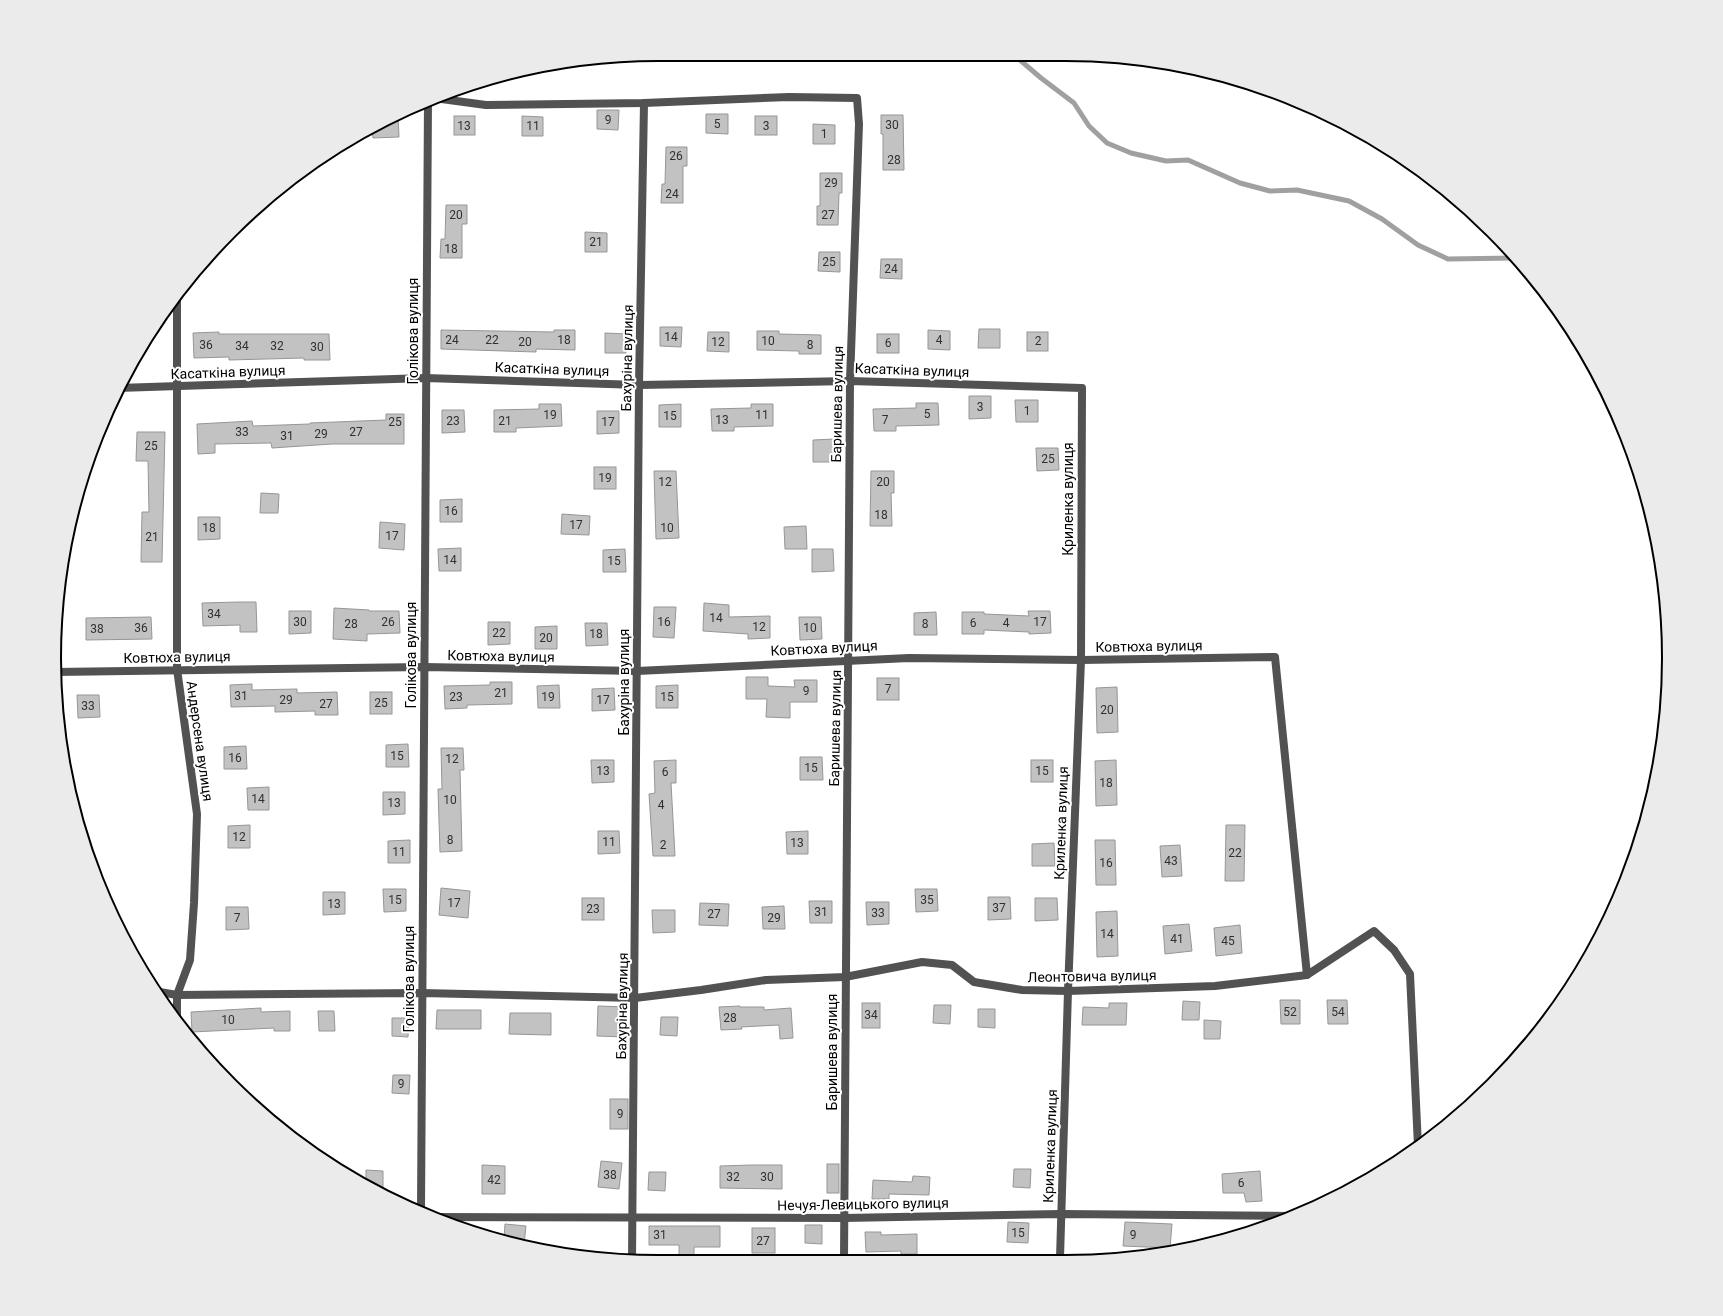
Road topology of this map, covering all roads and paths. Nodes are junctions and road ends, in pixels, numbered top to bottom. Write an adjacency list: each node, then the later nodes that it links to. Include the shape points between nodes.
1 (447, 100): 2 (street, via 486,105)
2 (644, 103): 6 (street, Баришева вулиця, via 789,97 857,98 859,124); 7 (street, Бахуріна вулиця)
3 (428, 107): 5 (street, Голікова вулиця)
4 (177, 305): 8 (street, Андерсена вулиця)
5 (426, 378): 7 (street, Касаткіна вулиця); 8 (street, Касаткіна вулиця); 13 (street, Голікова вулиця)
6 (850, 381): 7 (street, Касаткіна вулиця); 10 (street, Касаткіна вулиця); 11 (street, Баришева вулиця)
7 (639, 385): 15 (street, Бахуріна вулиця)
8 (176, 387): 9 (street, Касаткіна вулиця); 14 (street, Андерсена вулиця)
9 (126, 388)
10 (1082, 388): 12 (street, Криленка вулиця)
11 (849, 660): 12 (street, Ковтюха вулиця); 15 (street, Ковтюха вулиця); 18 (street, Баришева вулиця)
12 (1081, 660): 17 (street, Ковтюха вулиця, via 1275,657); 19 (street, Криленка вулиця)
13 (424, 667): 14 (street, Ковтюха вулиця); 15 (street, Ковтюха вулиця); 20 (street, Голікова вулиця)
14 (176, 669): 16 (street, Ковтюха вулиця); 22 (street, Андерсена вулиця, via 197,814 190,960)
15 (637, 671): 23 (street, Бахуріна вулиця)
16 (61, 672)
17 (1306, 975): 19 (street, Леонтовича вулиця, via 1215,986); 25 (street, via 1374,932 1394,950 1410,974)
18 (845, 977): 19 (street, Леонтовича вулиця, via 922,962 952,965 974,982 1022,990); 23 (street, Леонтовича вулиця, via 766,980); 31 (street, Баришева вулиця)
19 (1068, 991): 27 (street, Криленка вулиця)
20 (422, 992): 22 (street, Леонтовича вулиця); 23 (street, Леонтовича вулиця); 26 (street, Голікова вулиця)
21 (164, 993): 22 (street, Леонтовича вулиця)
22 (177, 995): 24 (street, Андерсена вулиця)
23 (635, 998): 30 (street, Бахуріна вулиця)
24 (177, 1011)
25 (1418, 1139)
26 (421, 1206)
27 (1060, 1214): 28 (street, Нечуя-Левицького вулиця); 31 (street, Нечуя-Левицького вулиця); 34 (street, Криленка вулиця)
28 (1277, 1216)
29 (450, 1217): 30 (street, Нечуя-Левицького вулиця)
30 (632, 1218): 31 (street, Нечуя-Левицького вулиця); 32 (street, Бахуріна вулиця)
31 (844, 1218): 33 (street, Баришева вулиця)
32 (632, 1254)
33 (844, 1255)
34 (1060, 1255)

